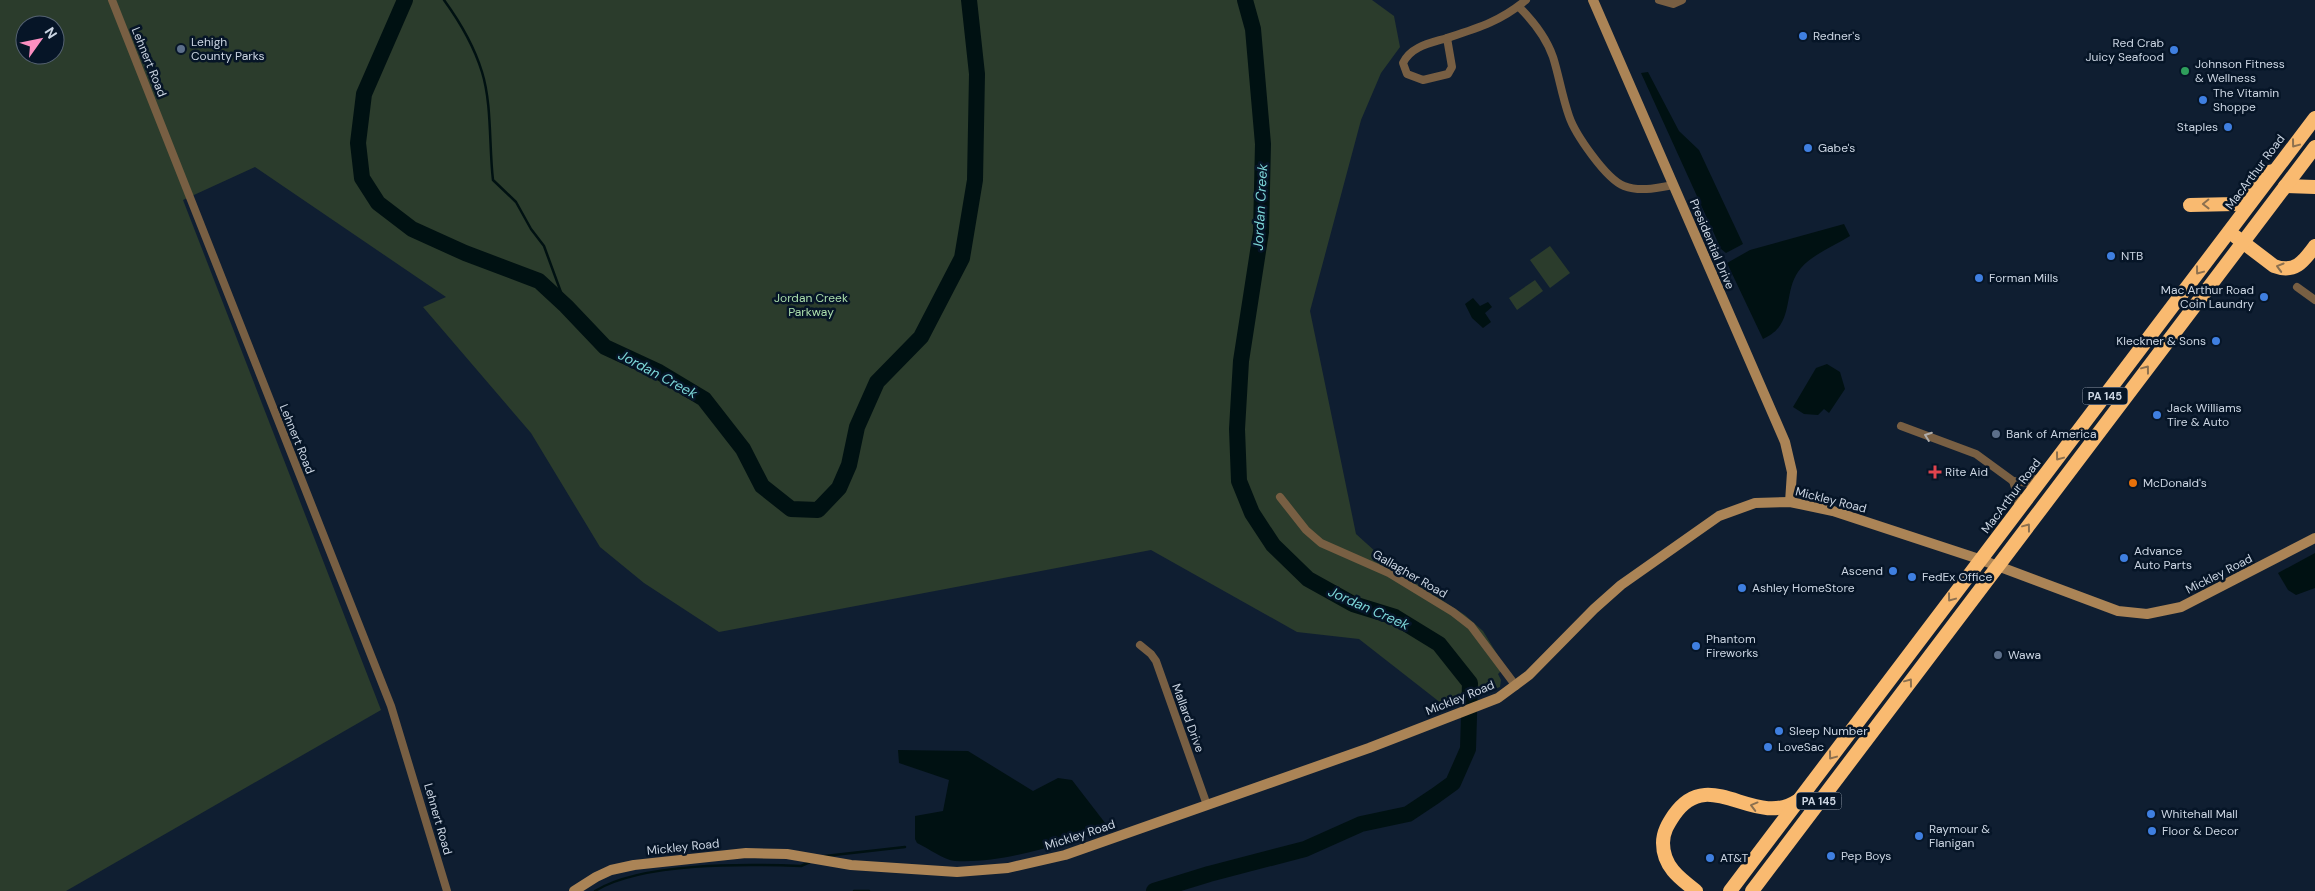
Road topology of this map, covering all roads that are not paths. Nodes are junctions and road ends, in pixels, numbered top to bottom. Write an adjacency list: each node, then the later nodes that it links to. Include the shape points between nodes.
1 (112, 0): 33 (street, Lehnert Road, via 391,706)
2 (1526, 0): 6 (street)
3 (1593, 0): 11 (street, Presidential Drive)
4 (1660, 0): 5 (street, via 1673,4)
5 (1682, 0)
6 (1519, 7): 7 (street, via 1493,22); 11 (street, via 1546,40 1569,118 1607,175 1634,189)
7 (1447, 38): 7 (street, via 1411,52 1403,63 1406,74 1423,80 1448,74 1452,67)
8 (2315, 118): 10 (highway, MacArthur Road / PA 145, one-way to 10)
9 (2315, 147): 12 (highway, PA 145)
10 (2276, 170): 14 (highway, one-way to 14, via 2256,179 2235,204); 15 (highway, MacArthur Road / PA 145)
11 (1673, 185): 24 (street, Presidential Drive, via 1785,442 1792,472)
12 (2285, 186): 13 (highway); 16 (highway, PA 145)
13 (2315, 187)
14 (2190, 205)
15 (2228, 232): 16 (highway); 21 (highway, MacArthur Road / PA 145, one-way to 21)
16 (2242, 242): 17 (highway, one-way to 16, via 2302,263 2289,269 2274,266); 28 (highway, PA 145, one-way to 16)
17 (2315, 246)
18 (2297, 287): 19 (street)
19 (2315, 300)
20 (1900, 426): 22 (street, one-way to 20, via 1976,454)
21 (2046, 474): 22 (street, via 2029,483); 25 (highway, MacArthur Road / PA 145)
22 (2013, 481): 25 (street, via 2018,497)
23 (1280, 497): 30 (street, Gallagher Road, via 1306,530 1321,543 1389,573 1454,612 1471,626)
24 (1790, 502): 27 (street, Mickley Road, via 1833,511); 30 (street, Mickley Road, via 1755,503 1720,516 1621,585)
25 (2017, 512): 27 (highway, MacArthur Road / PA 145)
26 (2315, 538): 28 (street, Mickley Road, via 2214,592 2181,607 2157,613 2118,611)
27 (1981, 559): 28 (street, Mickley Road); 31 (highway, MacArthur Road / PA 145, one-way to 31)
28 (1998, 566): 37 (highway, PA 145, one-way to 28)
29 (1140, 645): 32 (street, Mallard Drive, via 1156,661)
30 (1516, 686): 32 (street, Mickley Road, via 1498,698 1436,722)
31 (1800, 799): 35 (highway, one-way to 35, via 1782,807 1763,808 1719,795 1704,794 1686,801 1666,826 1664,852 1671,870); 36 (highway, MacArthur Road / PA 145)
32 (1207, 805): 34 (street, Mickley Road, via 1065,854 1008,868 957,872 851,865 807,856 746,853 634,865 604,873)
33 (447, 891)
34 (574, 891)
35 (1696, 891)
36 (1730, 891)
37 (1752, 891)

